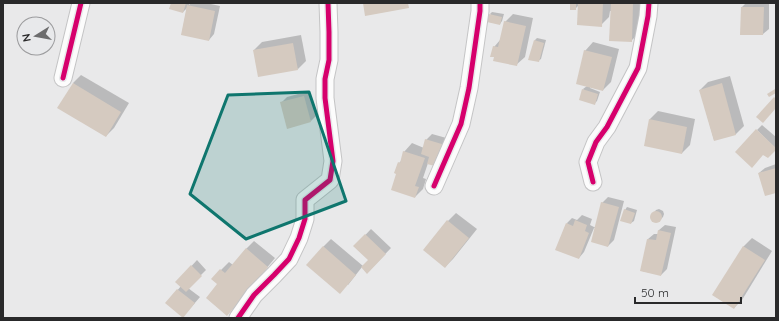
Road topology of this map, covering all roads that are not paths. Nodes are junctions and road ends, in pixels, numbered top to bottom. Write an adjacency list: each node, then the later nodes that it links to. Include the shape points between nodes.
1 (81, 3): 5 (street)
2 (328, 3): 8 (street, via 329,60 324,98 333,160 330,180 305,200 305,219 289,259 254,295)
3 (480, 3): 7 (street, via 469,88 461,124)
4 (649, 3): 6 (street, via 638,68 596,142 588,162)
5 (63, 78)
6 (593, 182)
7 (434, 186)
8 (238, 318)

